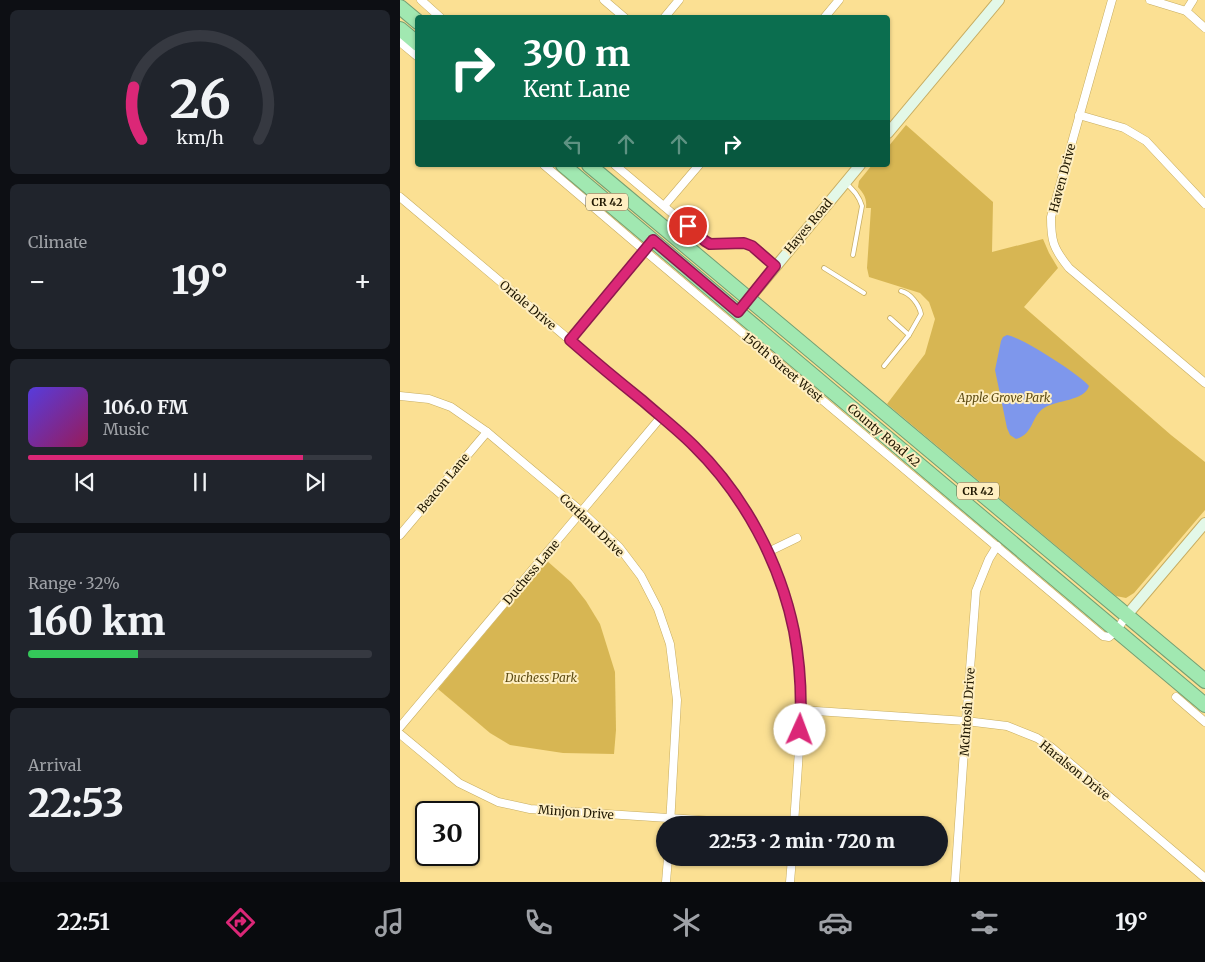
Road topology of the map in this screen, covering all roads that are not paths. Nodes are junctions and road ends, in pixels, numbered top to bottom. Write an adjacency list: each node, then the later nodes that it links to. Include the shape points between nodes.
1 (421, 0): 11 (street)
2 (604, 0): 12 (street)
3 (678, 0): 13 (street)
4 (839, 0): 14 (street)
5 (999, 0): 22 (street)
6 (1112, 0): 21 (street, Haven Drive)
7 (1150, 0): 10 (street)
8 (1193, 0): 10 (street)
9 (400, 7): 15 (highway)
10 (1186, 11): 16 (street)
11 (438, 15)
12 (622, 15)
13 (666, 15)
14 (826, 15)
15 (415, 20)
16 (1205, 28)
17 (400, 29): 18 (highway)
18 (415, 42)
19 (401, 44): 20 (street)
20 (415, 55)
21 (1079, 115): 31 (street, via 1124,128 1146,141); 45 (street, Haven Drive, via 1051,217 1051,235 1058,254 1069,268)
22 (890, 131)
23 (547, 167): 33 (street, 150th Street West)
24 (565, 167): 33 (highway, County Road 42 / CR 42)
25 (591, 167): 39 (highway, County Road 42 / CR 42)
26 (617, 167): 32 (street)
27 (697, 167): 32 (street)
28 (858, 167): 29 (street, Hayes Road)
29 (846, 182): 34 (lane, via 856,192 862,206); 35 (street, Hayes Road)
30 (400, 197): 43 (street, Oriole Drive)
31 (1205, 204)
32 (664, 206): 35 (street, via 710,244 744,243)
33 (649, 246): 40 (highway, County Road 42 / CR 42); 43 (street); 53 (street, 150th Street West)
34 (853, 255)
35 (775, 266): 39 (street, Hayes Road)
36 (824, 268): 38 (lane)
37 (901, 291): 42 (lane, via 906,292 921,314)
38 (864, 293)
39 (749, 299): 40 (street, Hayes Road); 55 (highway, County Road 42 / CR 42)
40 (738, 312): 56 (highway, County Road 42 / CR 42)
41 (890, 318): 42 (lane)
42 (909, 335): 44 (lane)
43 (570, 340): 47 (street, Oriole Drive)
44 (884, 366)
45 (1205, 383)
46 (400, 396): 48 (street, Cortland Drive, via 429,399 451,407)
47 (661, 417): 49 (street, Duchess Lane); 54 (street, Oriole Drive, via 695,446 724,479)
48 (487, 432): 49 (street, Cortland Drive); 51 (street, Beacon Lane)
49 (582, 512): 63 (street, Duchess Lane); 65 (street, Cortland Drive, via 619,547 641,576 658,609 670,644 677,700)
50 (1205, 523): 55 (street)
51 (400, 535)
52 (797, 538): 54 (street)
53 (997, 546): 56 (street, 150th Street West, via 1103,636 1109,638); 61 (street, McIntosh Drive, via 976,591)
54 (768, 552): 60 (street, Oriole Drive, via 783,589 794,631)
55 (1127, 615): 56 (street); 57 (highway, County Road 42 / CR 42)
56 (1116, 631): 59 (highway, County Road 42 / CR 42)
57 (1205, 681)
58 (1176, 697): 62 (street)
59 (1205, 705)
60 (801, 710): 61 (street, Haralson Drive); 66 (street, Oriole Drive)
61 (966, 721): 70 (street, Haralson Drive, via 1007,726 1037,738); 73 (street, McIntosh Drive)
62 (1205, 722)
63 (400, 727)
64 (400, 734): 67 (street, Minjon Drive, via 459,783 498,802 530,809)
65 (670, 816)
66 (795, 816)
67 (656, 821)
68 (667, 866): 71 (street)
69 (791, 866): 72 (street)
70 (1205, 878)
71 (666, 882)
72 (790, 882)
73 (955, 882)

